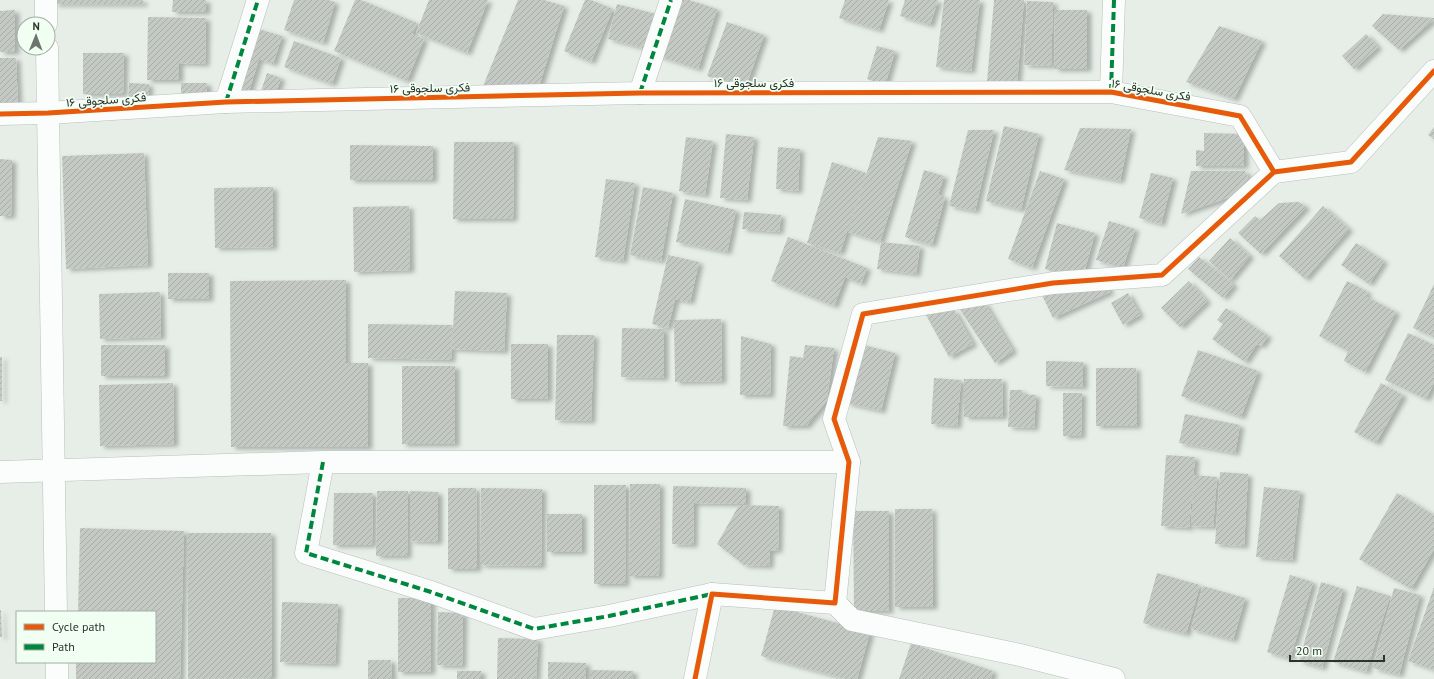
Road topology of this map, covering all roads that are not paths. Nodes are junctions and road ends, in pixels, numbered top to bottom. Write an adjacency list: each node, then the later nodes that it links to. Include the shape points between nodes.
1 (46, 0): 5 (street)
2 (258, 0): 10 (street)
3 (671, 0): 9 (street)
4 (1114, 0): 8 (street)
5 (46, 16)
6 (47, 56): 11 (street)
7 (1434, 71): 13 (street, via 1351,162)
8 (1111, 92): 9 (street, فکری سلجوقی ۱۶); 13 (street, فکری سلجوقی ۱۶, via 1240,116)
9 (640, 93): 10 (street, فکری سلجوقی ۱۶)
10 (226, 102): 11 (street, فکری سلجوقی ۱۶)
11 (48, 113): 12 (street, فکری سلجوقی ۱۶); 16 (street)
12 (0, 114)
13 (1274, 172): 15 (street, via 1162,275 1053,283 863,314 834,419)
14 (323, 462): 15 (street); 16 (street); 18 (street, via 306,553 431,592 534,629)
15 (849, 462): 19 (street)
16 (54, 471): 17 (street); 20 (street)
17 (0, 472)
18 (712, 594): 19 (street); 23 (street)
19 (835, 603): 24 (street, via 852,620)
20 (56, 611)
21 (57, 663): 22 (street)
22 (58, 679)
23 (695, 679)
24 (1114, 679)

